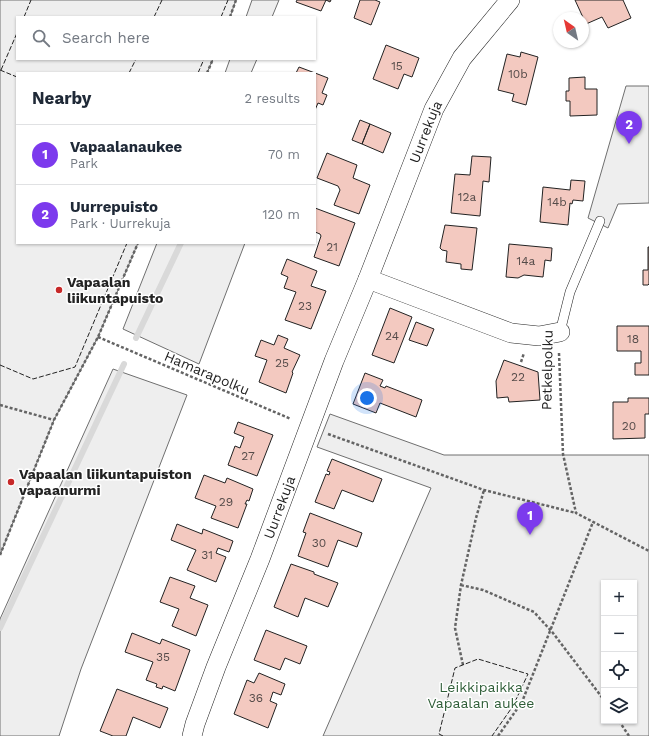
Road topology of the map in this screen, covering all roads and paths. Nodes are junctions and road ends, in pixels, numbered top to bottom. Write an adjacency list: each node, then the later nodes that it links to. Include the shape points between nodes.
1 (236, 0): 3 (path)
2 (510, 0): 8 (street, Uurrekuja, via 462,58 436,106)
3 (230, 16)
4 (213, 60): 5 (path)
5 (207, 72)
6 (600, 221): 9 (lane, Petkelpolku, via 570,292)
7 (138, 244): 10 (path)
8 (368, 279): 9 (street, via 511,333 534,336); 13 (street, Uurrekuja)
9 (560, 332): 15 (path, Petkelpolku, via 563,454)
10 (98, 338): 12 (path); 13 (path, Hamarapolku)
11 (0, 405): 12 (path)
12 (54, 420): 18 (path)
13 (309, 427): 14 (path, Hamarapolku); 24 (street, Uurrekuja, via 216,666)
14 (484, 490): 15 (path, Hamarapolku); 19 (path)
15 (576, 513): 16 (path, Hamarapolku)
16 (593, 522): 17 (path, Hamarapolku); 20 (path)
17 (649, 551)
18 (0, 556)
19 (461, 585): 20 (path, via 483,590 534,612); 21 (path, via 455,628)
20 (550, 630): 22 (path); 25 (path, via 522,702)
21 (463, 665)
22 (601, 696)
23 (621, 724): 26 (path)
24 (192, 736)
25 (498, 736)
26 (629, 736)

